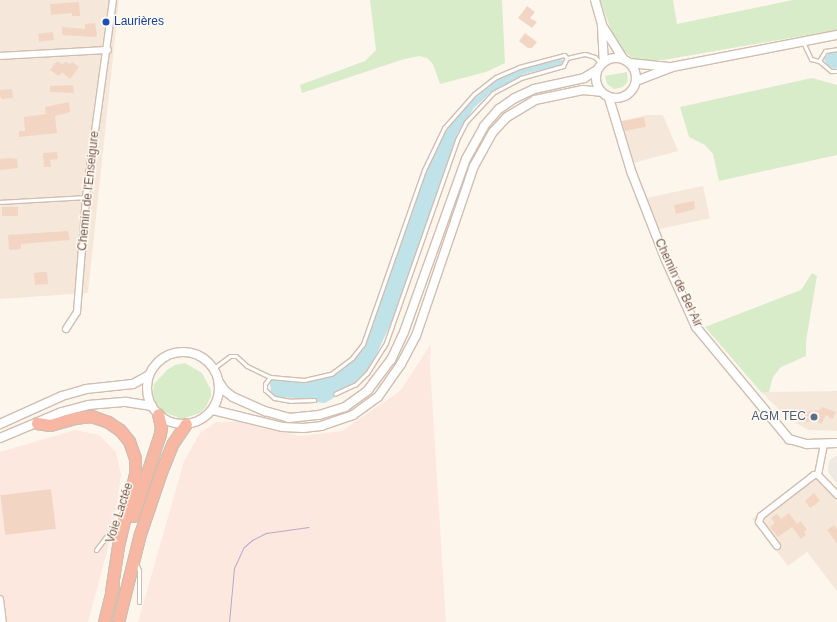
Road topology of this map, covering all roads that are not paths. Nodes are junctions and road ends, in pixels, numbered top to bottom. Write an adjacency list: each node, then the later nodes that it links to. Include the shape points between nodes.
1 (113, 0): 7 (street, Chemin de l'Enseigure)
2 (595, 0): 3 (main road)
3 (602, 24): 10 (main road); 12 (main road)
4 (837, 35): 5 (main road)
5 (803, 42): 11 (lane, via 811,59); 13 (main road)
6 (837, 49): 11 (lane, via 825,51)
7 (108, 50): 8 (street); 20 (street, Chemin de l'Enseigure)
8 (0, 56)
9 (567, 58): 12 (lane, via 585,54 595,57); 25 (lane, via 564,55 557,55 496,77 474,94 444,128 424,170 363,344 352,358 331,374 317,378 304,380); 27 (lane, via 563,66 506,85 483,101 466,122 457,140 386,343 367,373 356,384)
10 (626, 61): 12 (main road, via 613,58); 13 (main road); 15 (main road, via 635,71)
11 (819, 61): 14 (lane, via 823,67)
12 (601, 66): 16 (main road, via 596,79); 26 (main road, via 584,78 534,89 515,98 499,109 484,126 466,159 404,332 391,360 368,390 345,407 319,416 289,418 233,397)
13 (672, 67): 15 (main road)
14 (837, 71)
15 (636, 81): 18 (main road, via 630,93)
16 (601, 92): 17 (main road); 30 (main road, via 583,90 535,100 507,117 493,132 474,166 416,336 402,364 378,397 353,415 321,426 304,428 283,427)
17 (609, 98): 18 (main road); 19 (main road, Chemin de Bel Air)
18 (622, 98): 19 (main road)
19 (615, 114): 36 (main road, Chemin de Bel Air, via 631,171 665,258 696,327 784,434 796,442)
20 (86, 197): 21 (lane); 22 (street, Chemin de l'Enseigure, via 78,312)
21 (0, 202)
22 (66, 329)
23 (214, 368): 24 (main road, via 196,354 174,353 155,365); 25 (lane, via 230,356 236,356 247,366); 26 (main road)
24 (149, 375): 29 (main road, via 148,391); 31 (main road, via 133,384 86,389 62,396)
25 (270, 377): 28 (lane, via 265,384 270,396 290,401)
26 (219, 382): 30 (main road, via 220,392)
27 (334, 394)
28 (314, 400)
29 (155, 410): 32 (main road, via 126,402 107,402 62,412); 33 (main road, via 166,420); 43 (highway, Voie Lactée, via 161,426 160,434 125,539)
30 (213, 410): 33 (main road, via 201,420)
31 (0, 424)
32 (37, 424): 34 (main road); 39 (highway, via 50,425 91,416 120,430 129,441 135,458 136,474)
33 (186, 424): 42 (highway, via 173,443 161,472)
34 (0, 438)
35 (837, 443): 36 (main road, Chemin de Bel Air)
36 (824, 444): 37 (street)
37 (818, 475): 38 (street); 40 (street, via 814,475 762,516 759,522)
38 (837, 495)
39 (123, 528): 41 (lane, via 119,535 109,533); 43 (highway)
40 (778, 546)
41 (96, 550)
42 (134, 558): 45 (lane, via 139,570); 48 (highway)
43 (111, 592): 47 (highway, Voie Lactée)
44 (0, 599): 46 (street)
45 (139, 602)
46 (3, 622)
47 (104, 622)
48 (118, 622)

